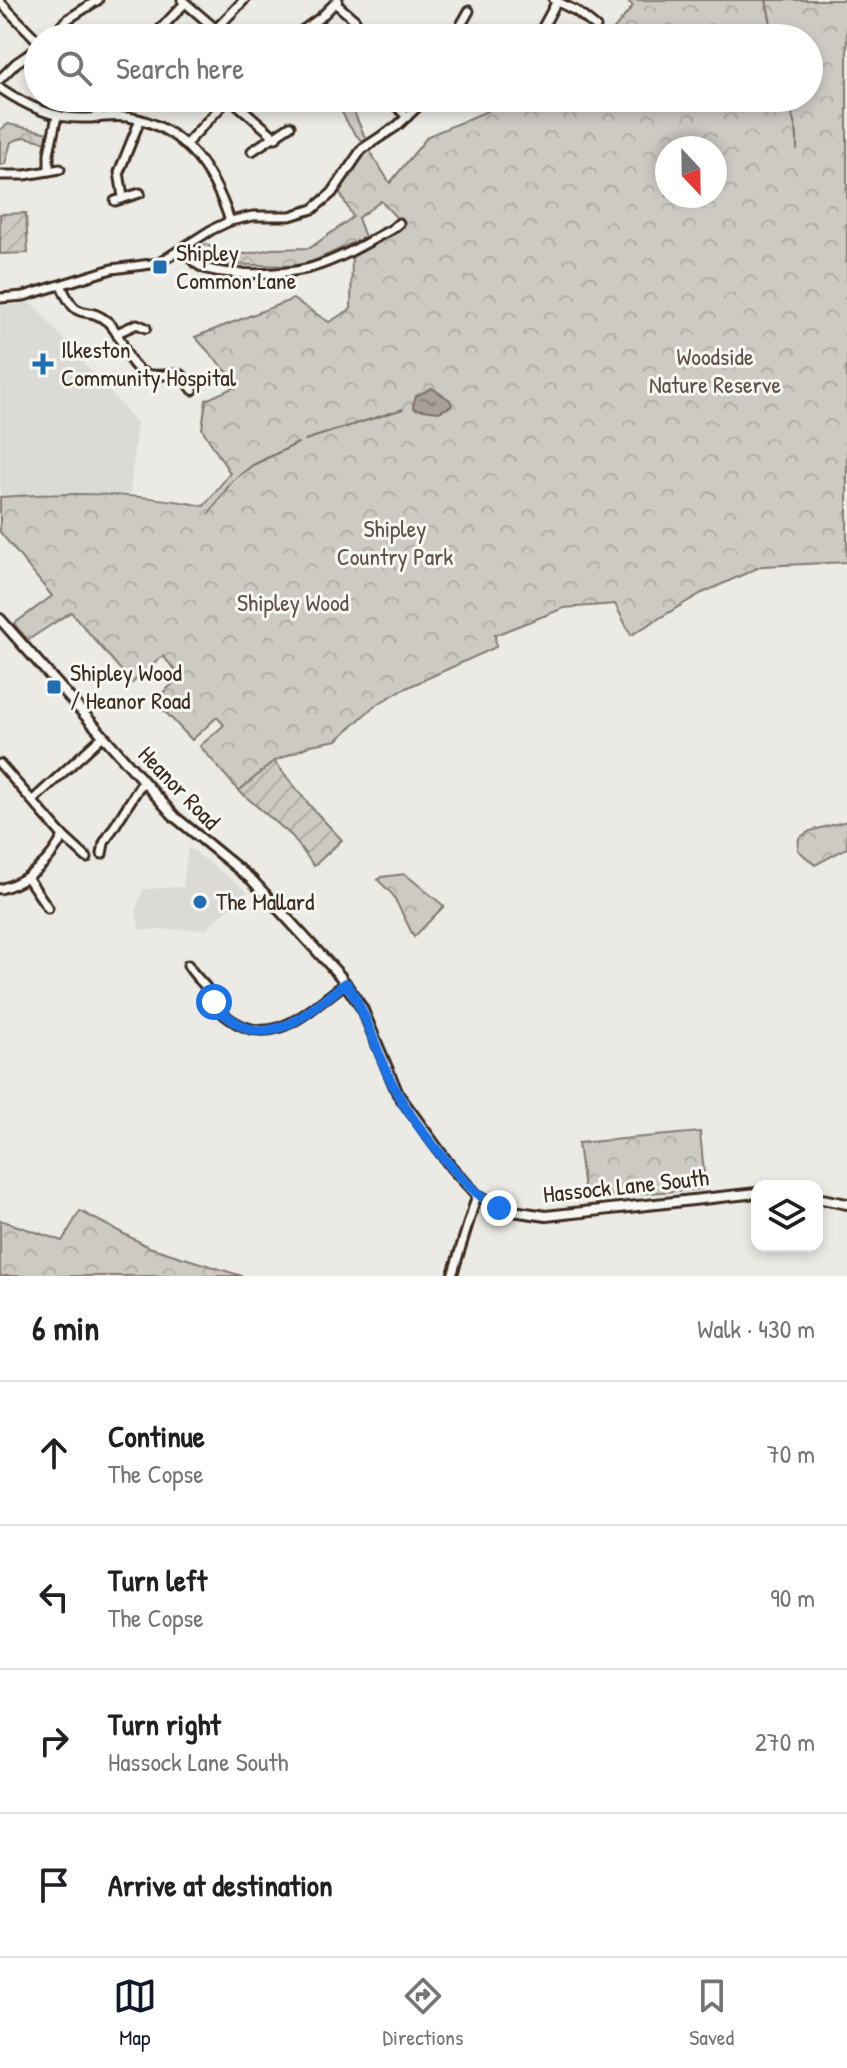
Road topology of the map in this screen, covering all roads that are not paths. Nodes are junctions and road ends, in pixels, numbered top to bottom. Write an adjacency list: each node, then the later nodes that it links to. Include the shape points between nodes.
1 (98, 0): 8 (street)
2 (244, 0): 11 (street)
3 (183, 1): 9 (street); 10 (street)
4 (555, 1): 15 (street); 16 (street)
5 (0, 2): 17 (street)
6 (337, 2): 12 (street); 13 (street)
7 (469, 11): 14 (street)
8 (63, 24)
9 (164, 24)
10 (210, 24)
11 (221, 24)
12 (311, 24)
13 (357, 24)
14 (463, 24)
15 (544, 24)
16 (589, 24)
17 (24, 27)
18 (24, 58): 19 (street)
19 (0, 79)
20 (0, 88): 21 (street)
21 (24, 102)
22 (46, 112): 28 (street)
23 (98, 112): 30 (street)
24 (217, 112): 34 (street)
25 (246, 112): 33 (street)
26 (402, 112): 29 (street)
27 (412, 112): 29 (street)
28 (57, 116): 30 (street); 38 (street)
29 (407, 117): 41 (street, via 362,149 332,193 313,209)
30 (98, 118): 31 (street)
31 (140, 120): 34 (street); 40 (street, via 119,172 119,199)
32 (290, 126): 33 (street)
33 (276, 138): 35 (street)
34 (185, 145): 41 (street, via 212,175)
35 (252, 151)
36 (1, 165): 39 (street)
37 (60, 169): 38 (street)
38 (49, 171): 39 (street)
39 (1, 175)
40 (140, 193)
41 (230, 221): 43 (street)
42 (399, 223): 43 (street, via 318,266 293,271 208,269 195,264)
43 (184, 249): 44 (street, via 159,263 112,269)
44 (61, 285): 45 (street); 47 (street, via 73,308 103,318)
45 (0, 298)
46 (146, 328): 47 (street, via 137,324)
47 (117, 333): 48 (street, via 145,374 188,374)
48 (193, 390)
49 (2, 625): 50 (main road, Heanor Road)
50 (103, 736): 52 (main road, Heanor Road); 53 (street)
51 (0, 764): 53 (street)
52 (143, 781): 55 (street); 61 (main road, Heanor Road, via 193,834 260,888)
53 (33, 800): 54 (street)
54 (63, 836): 56 (street); 57 (street)
55 (102, 854)
56 (87, 858)
57 (27, 877): 58 (street); 59 (street)
58 (0, 889)
59 (48, 908)
60 (188, 965): 62 (street, via 192,979 208,990 218,1010 257,1031 289,1025)
61 (339, 974): 62 (main road, Hassock Lane South)
62 (346, 983): 64 (main road, Hassock Lane South, via 398,1094)
63 (751, 1194): 64 (main road, Hassock Lane South, via 546,1216 506,1210)
64 (477, 1195): 67 (street)
65 (823, 1199): 66 (main road)
66 (847, 1204)
67 (452, 1276)

